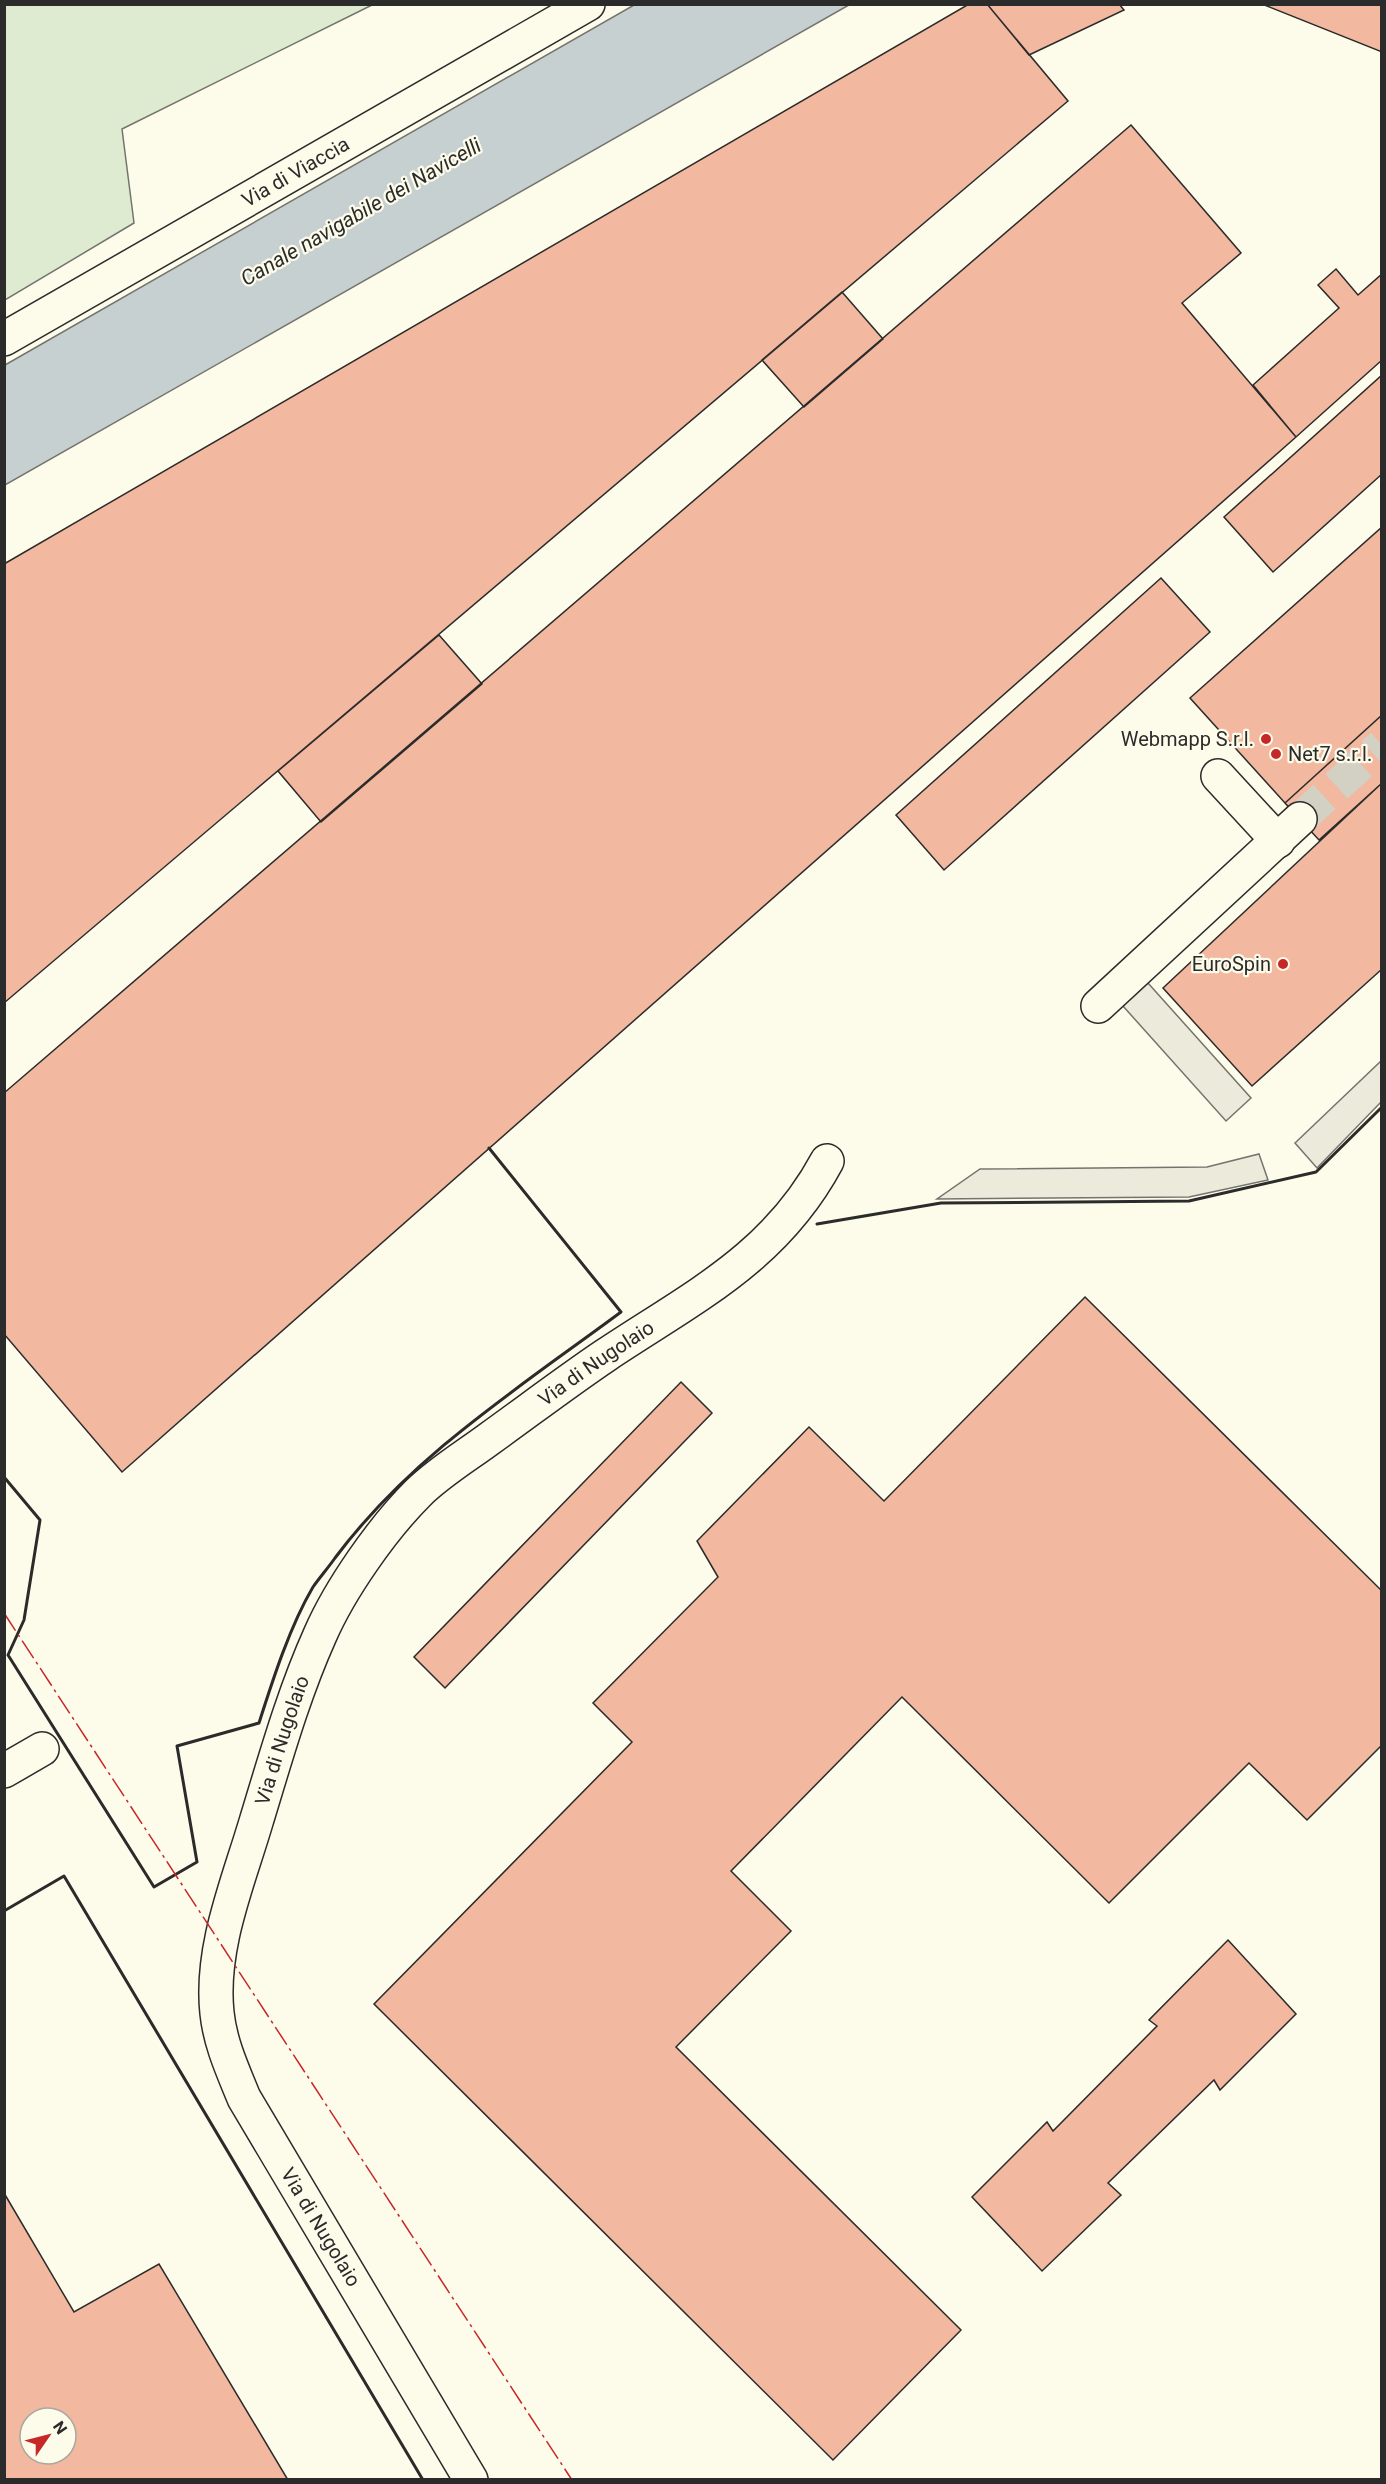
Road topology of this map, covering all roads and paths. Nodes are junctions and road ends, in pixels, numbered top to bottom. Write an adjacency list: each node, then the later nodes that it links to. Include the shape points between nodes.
1 (588, 4): 2 (street, Via di Viaccia)
2 (4, 339)
3 (1218, 776): 4 (street, via 1289,830)
4 (1098, 1006)
5 (826, 1161): 8 (street, Via di Nugolaio, via 796,1210 741,1266 604,1356 463,1458 419,1492 388,1528 338,1599 316,1643 264,1797 219,1951 217,2014 244,2098)
6 (42, 1749): 7 (street)
7 (4, 1771)
8 (471, 2480)

